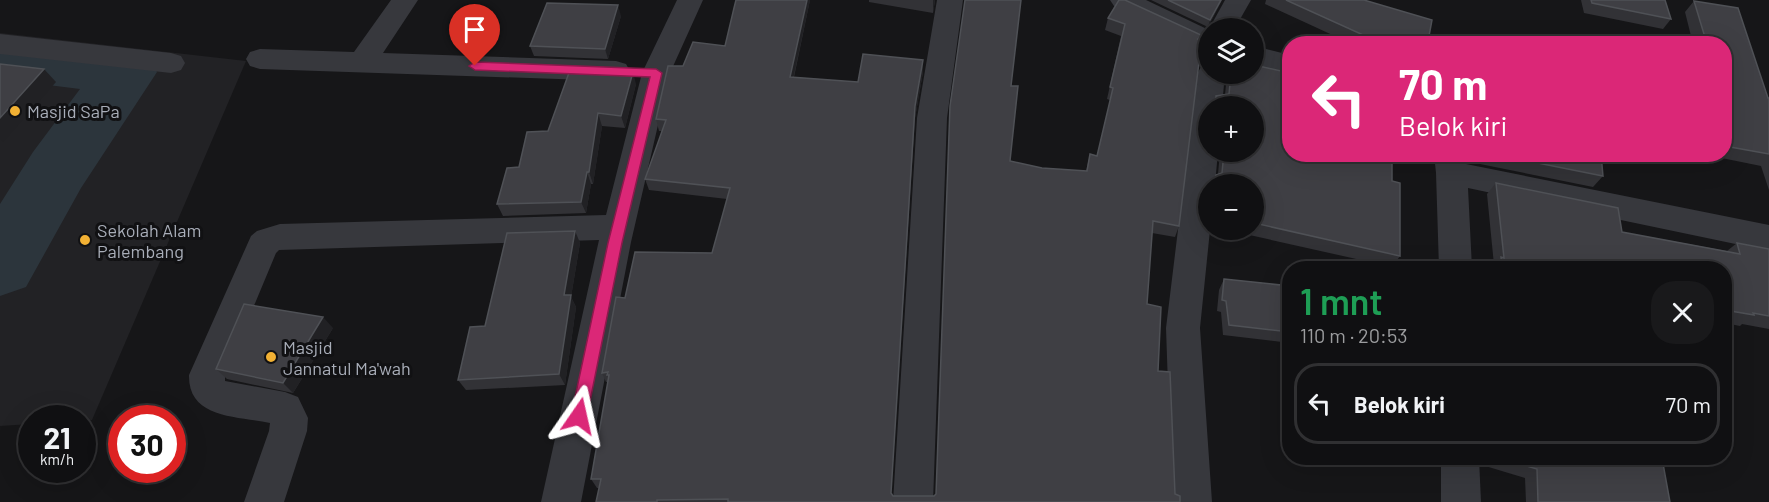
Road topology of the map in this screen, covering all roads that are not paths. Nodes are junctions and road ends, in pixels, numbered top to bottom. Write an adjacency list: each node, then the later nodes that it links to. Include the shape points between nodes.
1 (405, 0): 11 (street)
2 (690, 0): 14 (street)
3 (950, 0): 23 (street, via 932,118)
4 (1124, 0): 7 (street)
5 (1238, 0): 6 (street)
6 (1228, 18)
7 (1198, 36)
8 (0, 44): 12 (street)
9 (1264, 58): 13 (street)
10 (260, 59): 11 (street)
11 (362, 62): 14 (street)
12 (171, 63)
13 (1282, 63)
14 (656, 73): 17 (street)
15 (1210, 84): 24 (street, via 1184,328)
16 (1450, 164): 18 (street); 19 (street)
17 (619, 227): 21 (street, via 269,240 263,245 207,375 207,388 216,396 285,409 288,432); 22 (street)
18 (1769, 238)
19 (1455, 261)
20 (1460, 465): 25 (street)
21 (264, 502)
22 (561, 502)
23 (913, 502)
24 (1192, 502)
25 (1461, 502)

